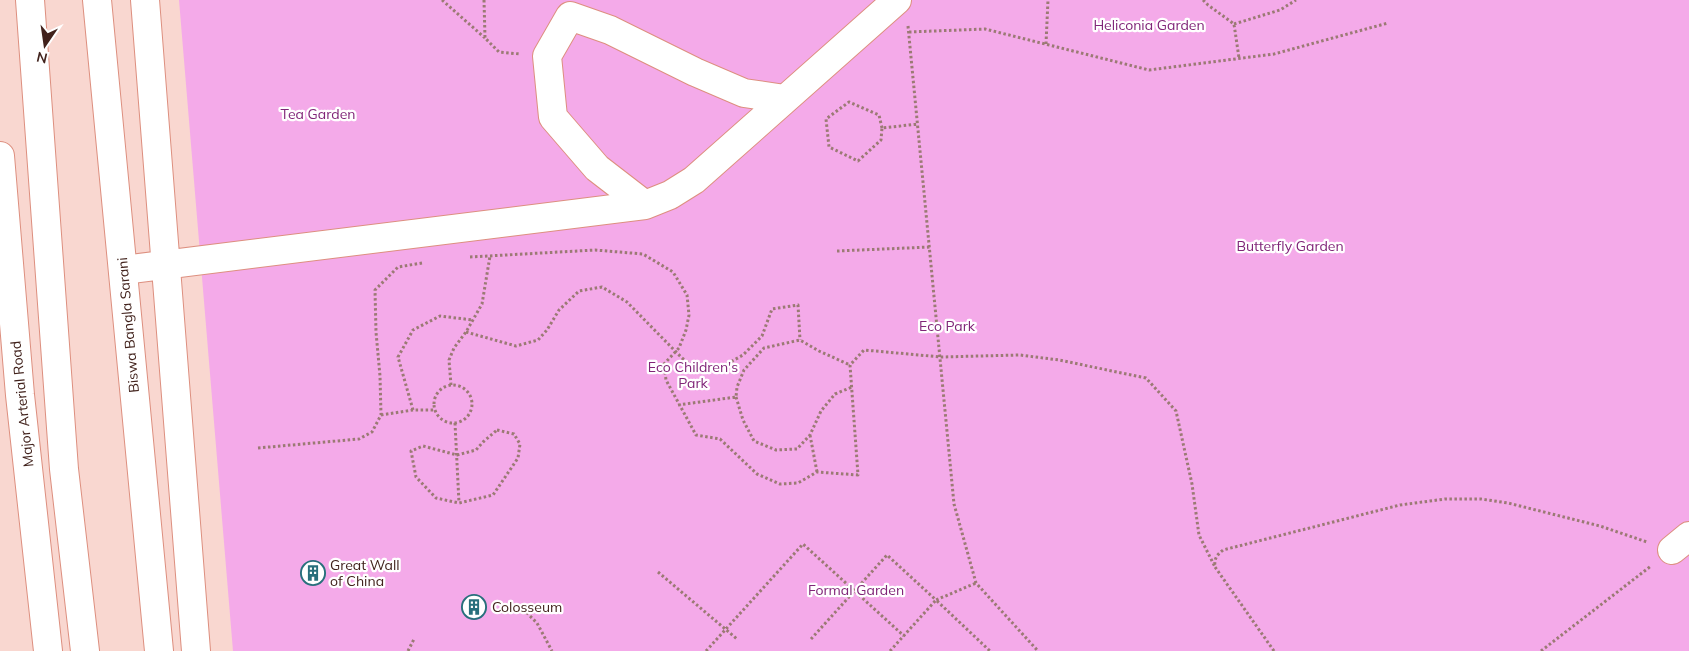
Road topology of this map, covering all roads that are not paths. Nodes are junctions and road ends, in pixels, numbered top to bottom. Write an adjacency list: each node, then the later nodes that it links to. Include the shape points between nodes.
1 (30, 0): 12 (main road, via 64,469)
2 (97, 0): 9 (main road, Biswa Bangla Sarani)
3 (145, 0): 8 (main road)
4 (903, 12): 5 (main road)
5 (785, 99): 7 (main road, via 694,180); 7 (main road, via 744,93 610,30 570,16 547,56 553,117 597,168)
6 (0, 156): 10 (main road, Major Arterial Road)
7 (646, 205): 8 (main road)
8 (166, 266): 9 (main road); 14 (main road)
9 (123, 270): 13 (main road, Biswa Bangla Sarani)
10 (10, 396): 11 (main road, Major Arterial Road)
11 (48, 651)
12 (85, 651)
13 (159, 651)
14 (196, 651)

